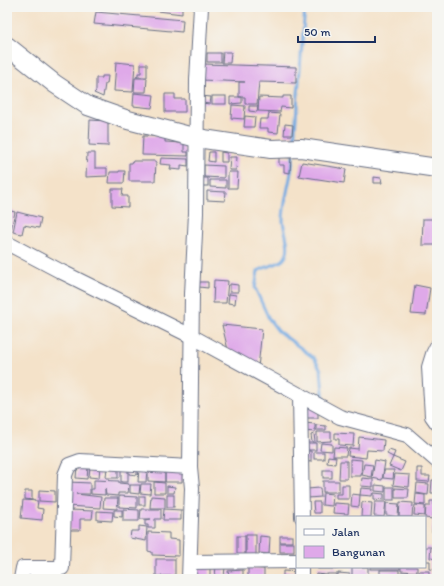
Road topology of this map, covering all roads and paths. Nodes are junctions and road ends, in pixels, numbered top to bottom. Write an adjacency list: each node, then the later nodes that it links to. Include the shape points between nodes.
1 (201, 7): 3 (street)
2 (7, 46): 3 (main road, via 88,106 128,120)
3 (197, 138): 4 (main road); 8 (street)
4 (271, 148): 5 (main road, via 301,148); 6 (main road, via 289,155)
5 (437, 168)
6 (437, 178)
7 (7, 243): 8 (street)
8 (191, 336): 10 (street); 13 (street)
9 (437, 346): 11 (street, via 429,367 432,416)
10 (300, 395): 12 (street, via 340,417 407,435); 14 (street)
11 (437, 423)
12 (437, 461)
13 (190, 466): 16 (street); 18 (street, via 80,461 69,464 65,475 62,568 23,568)
14 (302, 516)
15 (296, 561): 16 (street)
16 (190, 562): 19 (street)
17 (302, 568): 20 (street)
18 (21, 579)
19 (189, 579)
20 (301, 579)

